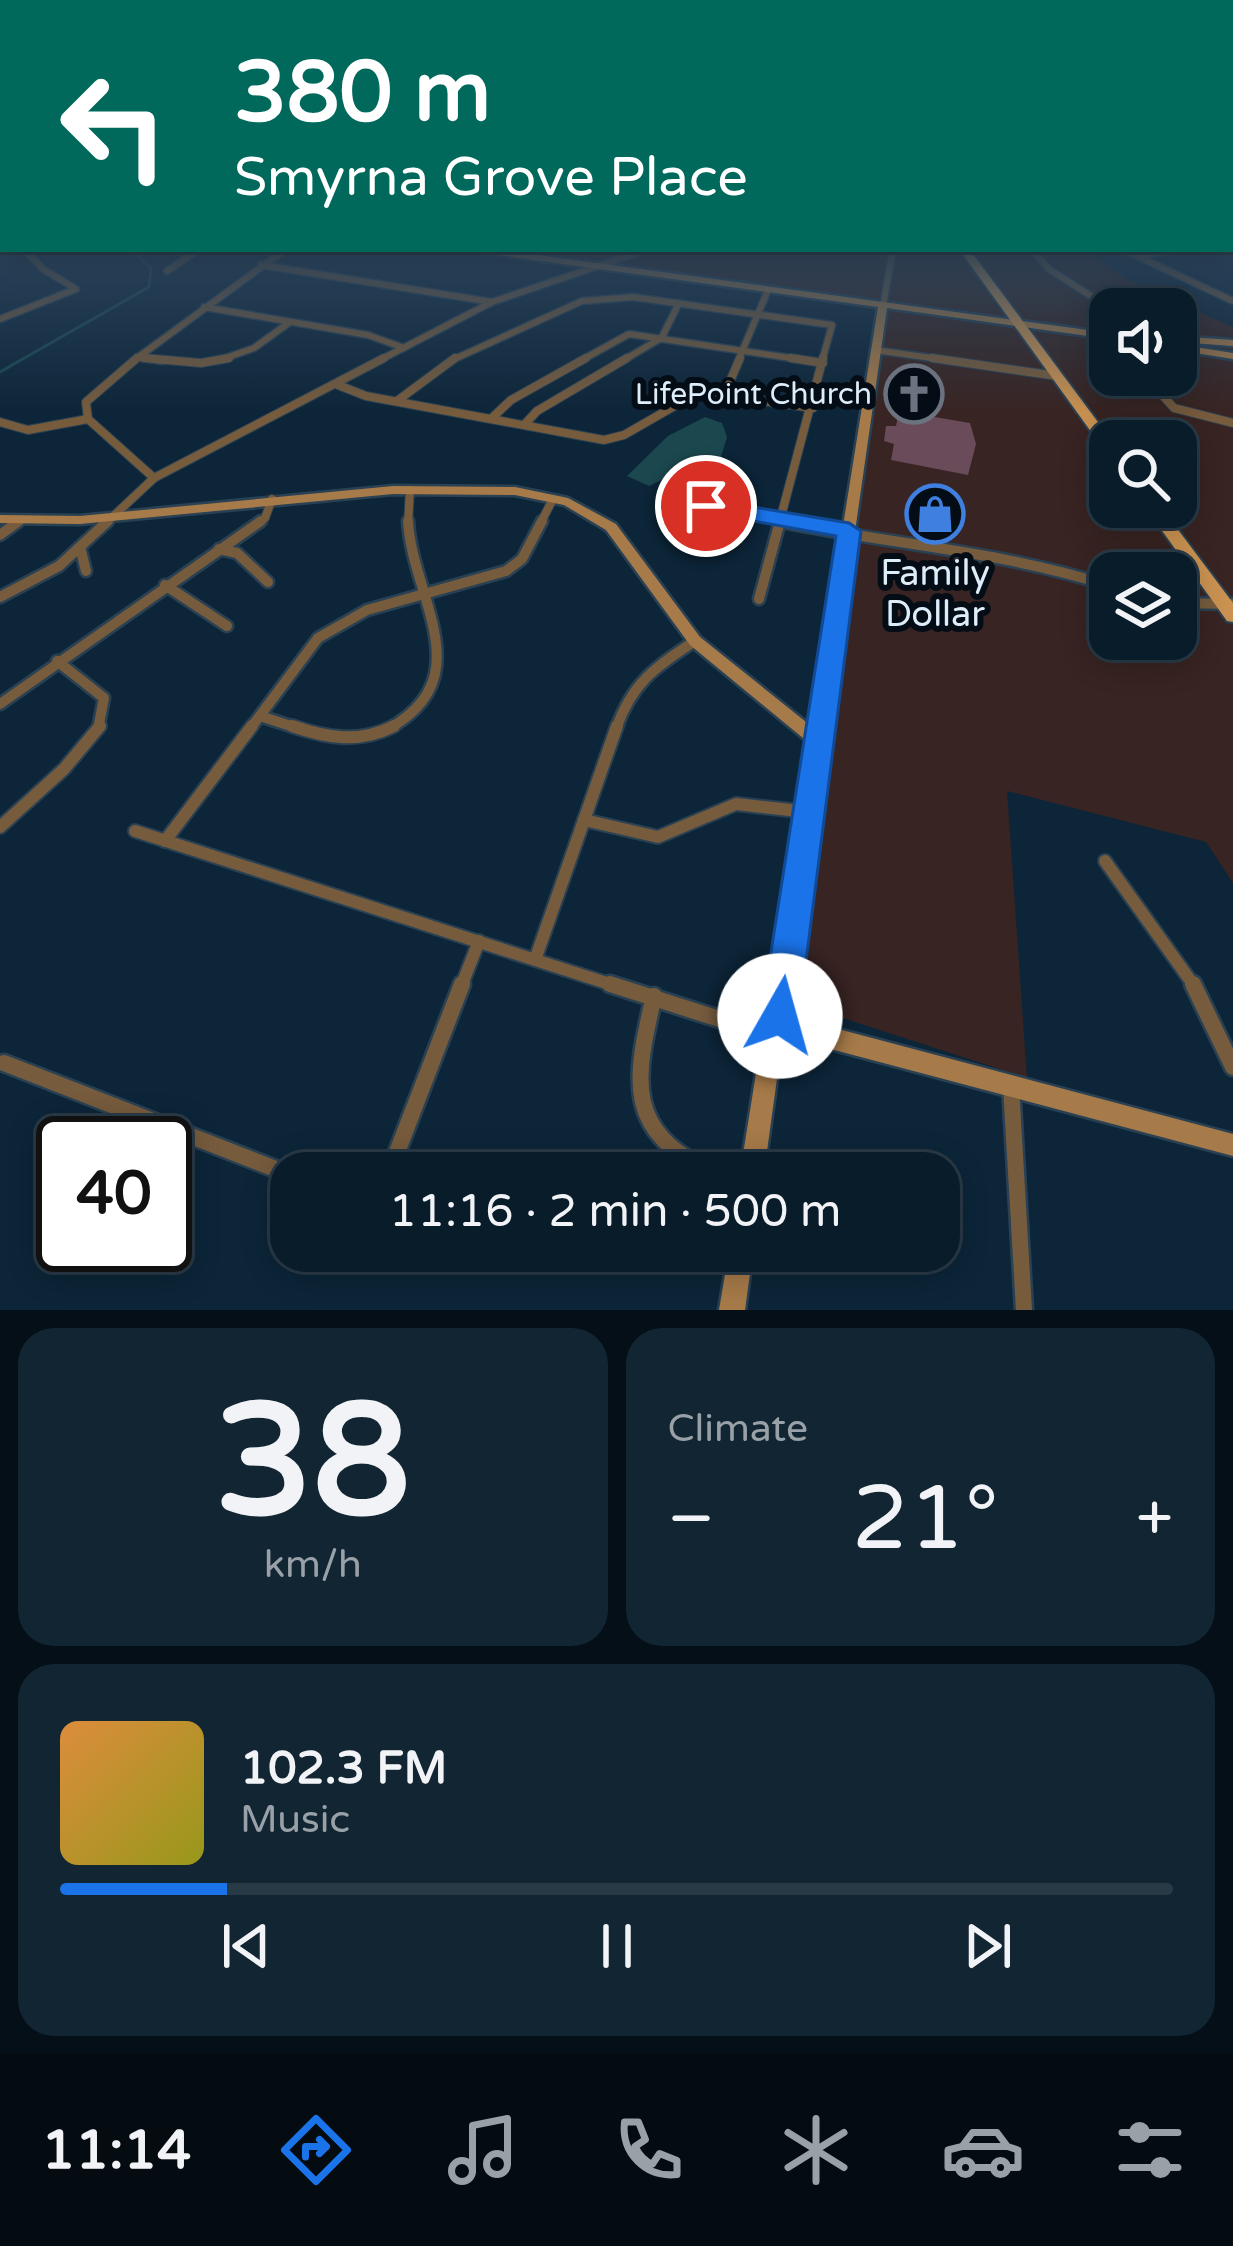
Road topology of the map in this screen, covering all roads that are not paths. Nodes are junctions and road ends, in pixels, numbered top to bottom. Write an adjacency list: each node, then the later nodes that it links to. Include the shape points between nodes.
1 (68, 292): 14 (street)
2 (224, 292): 12 (street)
3 (430, 292): 9 (street)
4 (517, 292): 9 (street)
5 (762, 292): 13 (street)
6 (785, 292): 11 (street)
7 (886, 292): 11 (street)
8 (996, 292): 16 (main road)
9 (492, 302): 20 (street)
10 (679, 304): 13 (street); 18 (street); 30 (street, via 622,297 558,307 439,368)
11 (884, 306): 16 (street); 22 (street)
12 (204, 307): 15 (street); 24 (street)
13 (754, 314): 23 (street); 25 (street, via 832,325)
14 (0, 319)
15 (290, 322): 20 (street); 24 (street, via 260,348 216,365)
16 (1019, 324): 17 (street); 26 (main road)
17 (1089, 332)
18 (660, 339): 23 (street); 32 (street, via 628,334); 37 (street)
19 (1197, 345): 21 (street)
20 (404, 348): 27 (street)
21 (1233, 349)
22 (875, 350): 26 (street); 48 (street)
23 (740, 351): 25 (street); 28 (street)
24 (137, 357): 33 (street, via 90,394)
25 (823, 363): 31 (street)
26 (1057, 376): 34 (main road)
27 (338, 385): 30 (street); 38 (street)
28 (725, 393): 31 (street); 37 (street, via 690,394 609,440)
29 (1163, 396): 36 (street, via 1174,408)
30 (397, 401): 32 (street)
31 (813, 408): 45 (street)
32 (492, 418): 37 (street)
33 (88, 419): 35 (street, via 28,430); 38 (street, via 120,438)
34 (1089, 420)
35 (0, 422)
36 (1233, 423)
37 (525, 424)
38 (154, 478): 43 (street)
39 (410, 490): 40 (street); 41 (street); 56 (street, via 405,512)
40 (272, 499): 43 (street); 51 (street, via 265,518)
41 (553, 499): 56 (street, via 522,559 506,571); 62 (street, via 586,508 611,527)
42 (706, 506): 45 (street)
43 (116, 516): 46 (street); 50 (street)
44 (0, 519): 46 (street)
45 (779, 520): 48 (street); 58 (street)
46 (20, 521): 49 (street)
47 (1169, 528): 60 (main road)
48 (849, 534): 53 (street, via 1029,554); 66 (street)
49 (0, 535)
50 (80, 547): 52 (street); 57 (street)
51 (219, 549): 54 (street, via 237,553); 55 (street)
52 (86, 571)
53 (1089, 575)
54 (268, 582)
55 (165, 585): 61 (street); 63 (street)
56 (422, 595): 65 (street, via 329,629); 65 (street, via 438,632 438,664 406,720 342,739)
57 (0, 597)
58 (759, 599)
59 (1197, 603): 60 (street)
60 (1230, 608)
61 (227, 626)
62 (695, 640): 66 (street); 68 (street, via 628,694)
63 (57, 661): 64 (street); 69 (street, via 99,691 104,719)
64 (0, 704)
65 (260, 716): 71 (street)
66 (818, 741): 67 (street)
67 (808, 812): 68 (street, via 736,804 658,837); 76 (street)
68 (584, 820): 74 (street)
69 (0, 827)
70 (135, 831): 71 (street)
71 (164, 841): 73 (street)
72 (1105, 861): 78 (street, via 1192,981)
73 (479, 941): 74 (street); 81 (street)
74 (536, 958): 75 (street)
75 (654, 996): 76 (street); 82 (street, via 641,1062 644,1124)
76 (777, 1031): 79 (street, via 808,1032); 83 (street)
77 (4, 1063): 84 (street)
78 (1233, 1067)
79 (1011, 1086): 80 (street); 87 (street)
80 (1233, 1145)
81 (397, 1152)
82 (670, 1152)
83 (756, 1152)
84 (270, 1167)
85 (738, 1272): 86 (street)
86 (732, 1310)
87 (1024, 1310)

